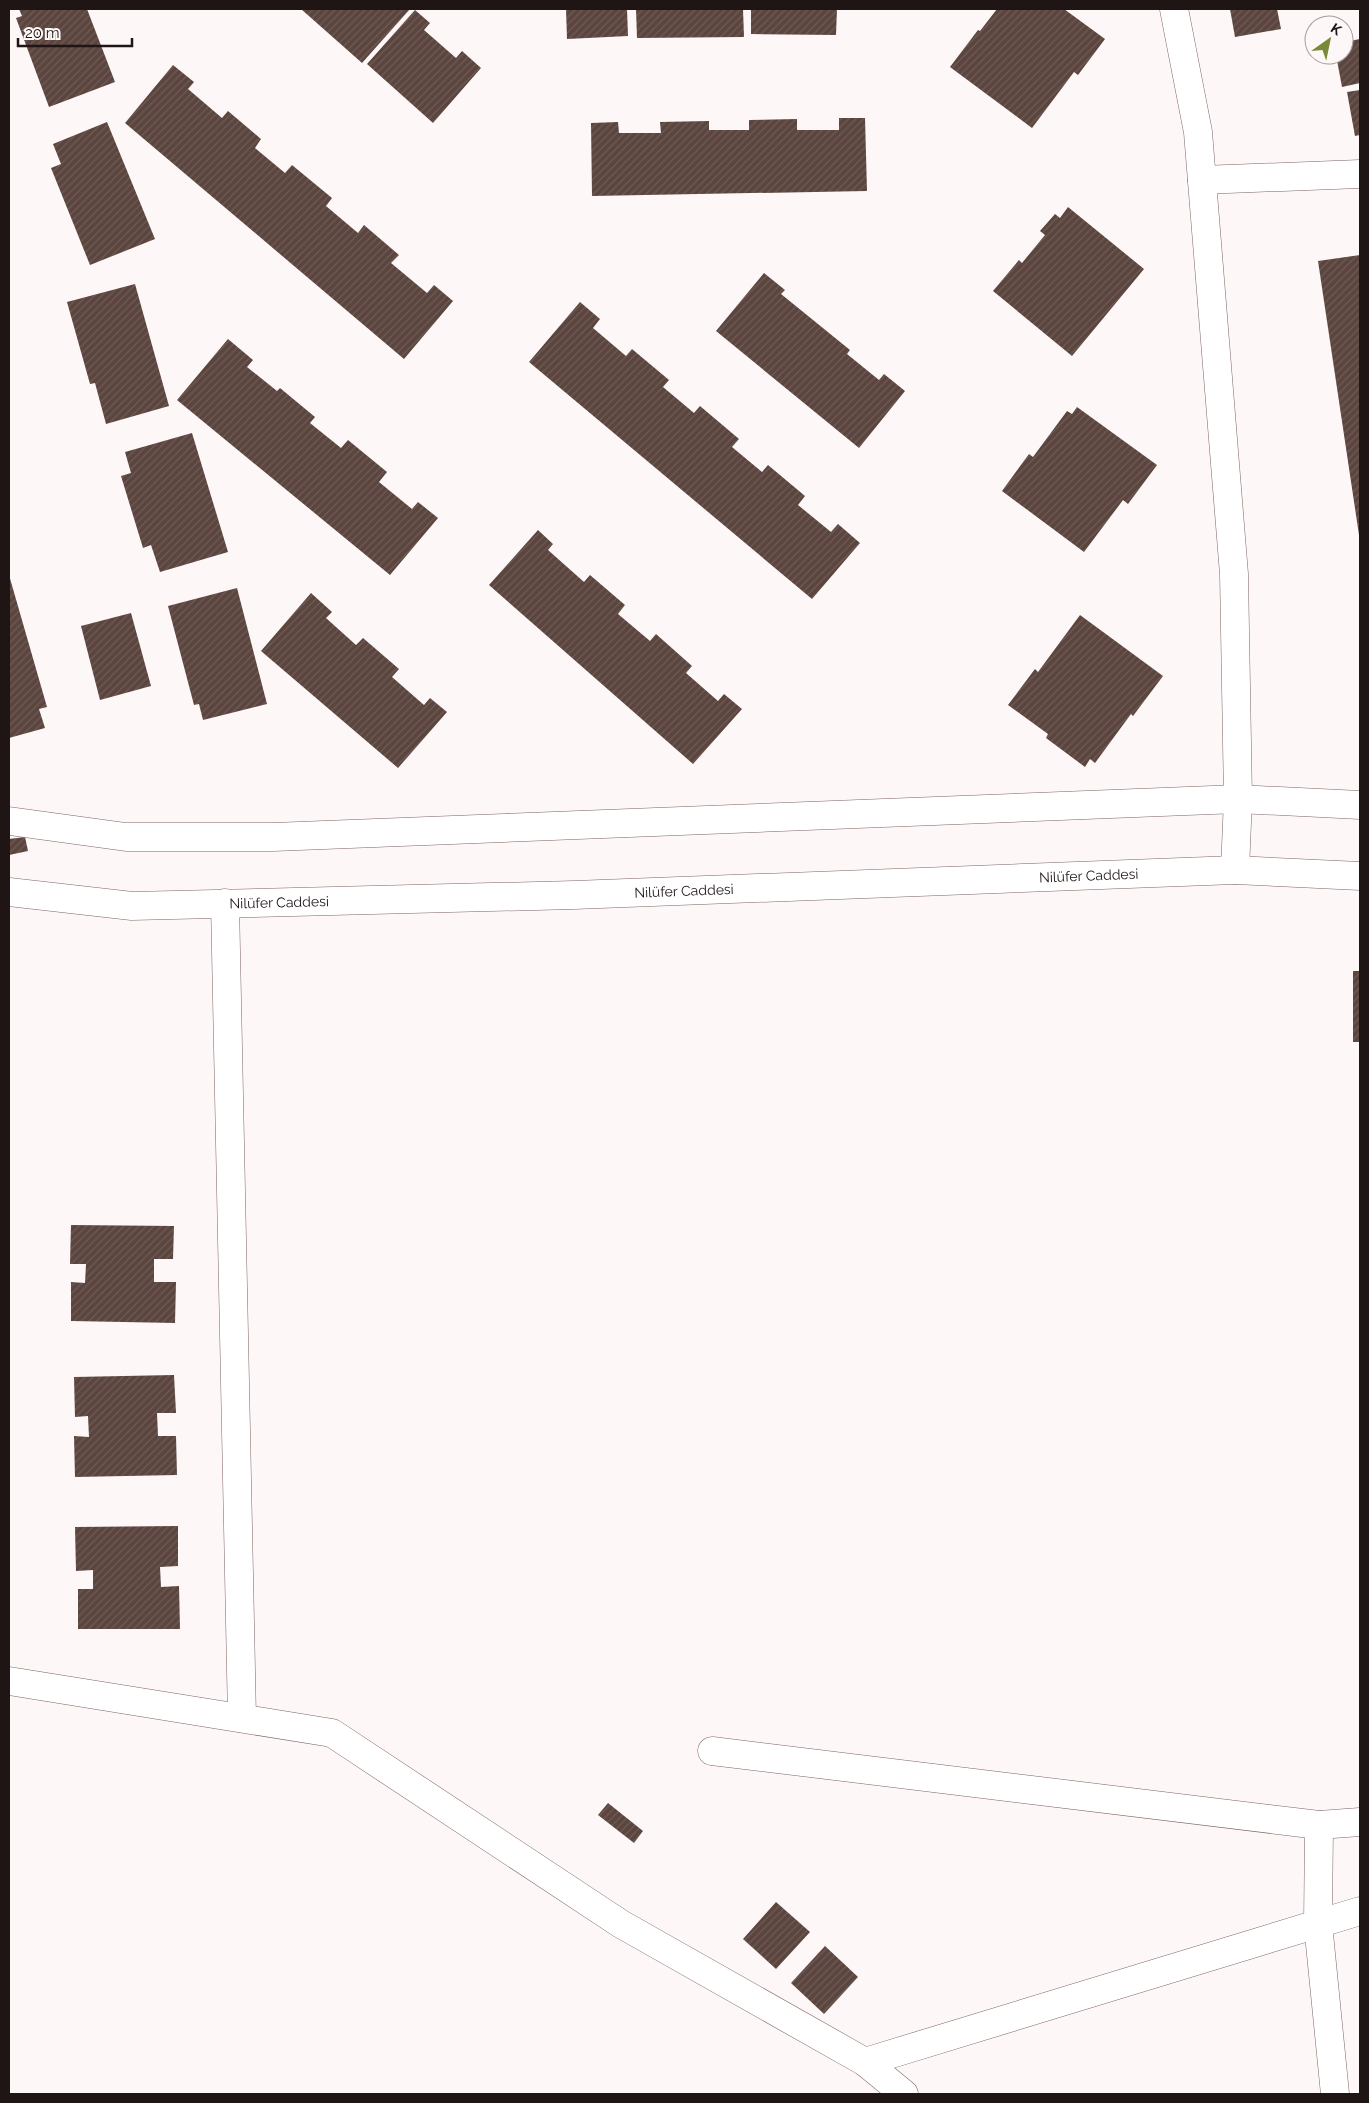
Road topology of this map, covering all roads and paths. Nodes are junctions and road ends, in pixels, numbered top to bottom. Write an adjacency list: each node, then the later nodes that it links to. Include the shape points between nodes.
1 (1174, 9): 3 (street, via 1198,132)
2 (1360, 174): 3 (street)
3 (1202, 180): 4 (street, via 1234,574)
4 (1238, 799): 5 (street); 6 (street, via 273,837 126,837); 7 (street)
5 (1360, 806)
6 (9, 821)
7 (1235, 870): 8 (street, Nilüfer Caddesi); 10 (street, Nilüfer Caddesi, via 574,895)
8 (1360, 876)
9 (9, 892): 10 (street, Nilüfer Caddesi, via 132,906)
10 (225, 903): 12 (street)
11 (9, 1681): 12 (street)
12 (242, 1718): 18 (street, via 332,1733 621,1924)
13 (712, 1751): 15 (street)
14 (1360, 1822): 15 (street)
15 (1319, 1825): 17 (street)
16 (1360, 1911): 17 (street)
17 (1318, 1924): 18 (street); 20 (street)
18 (865, 2062): 19 (street)
19 (904, 2094)
20 (1335, 2094)

